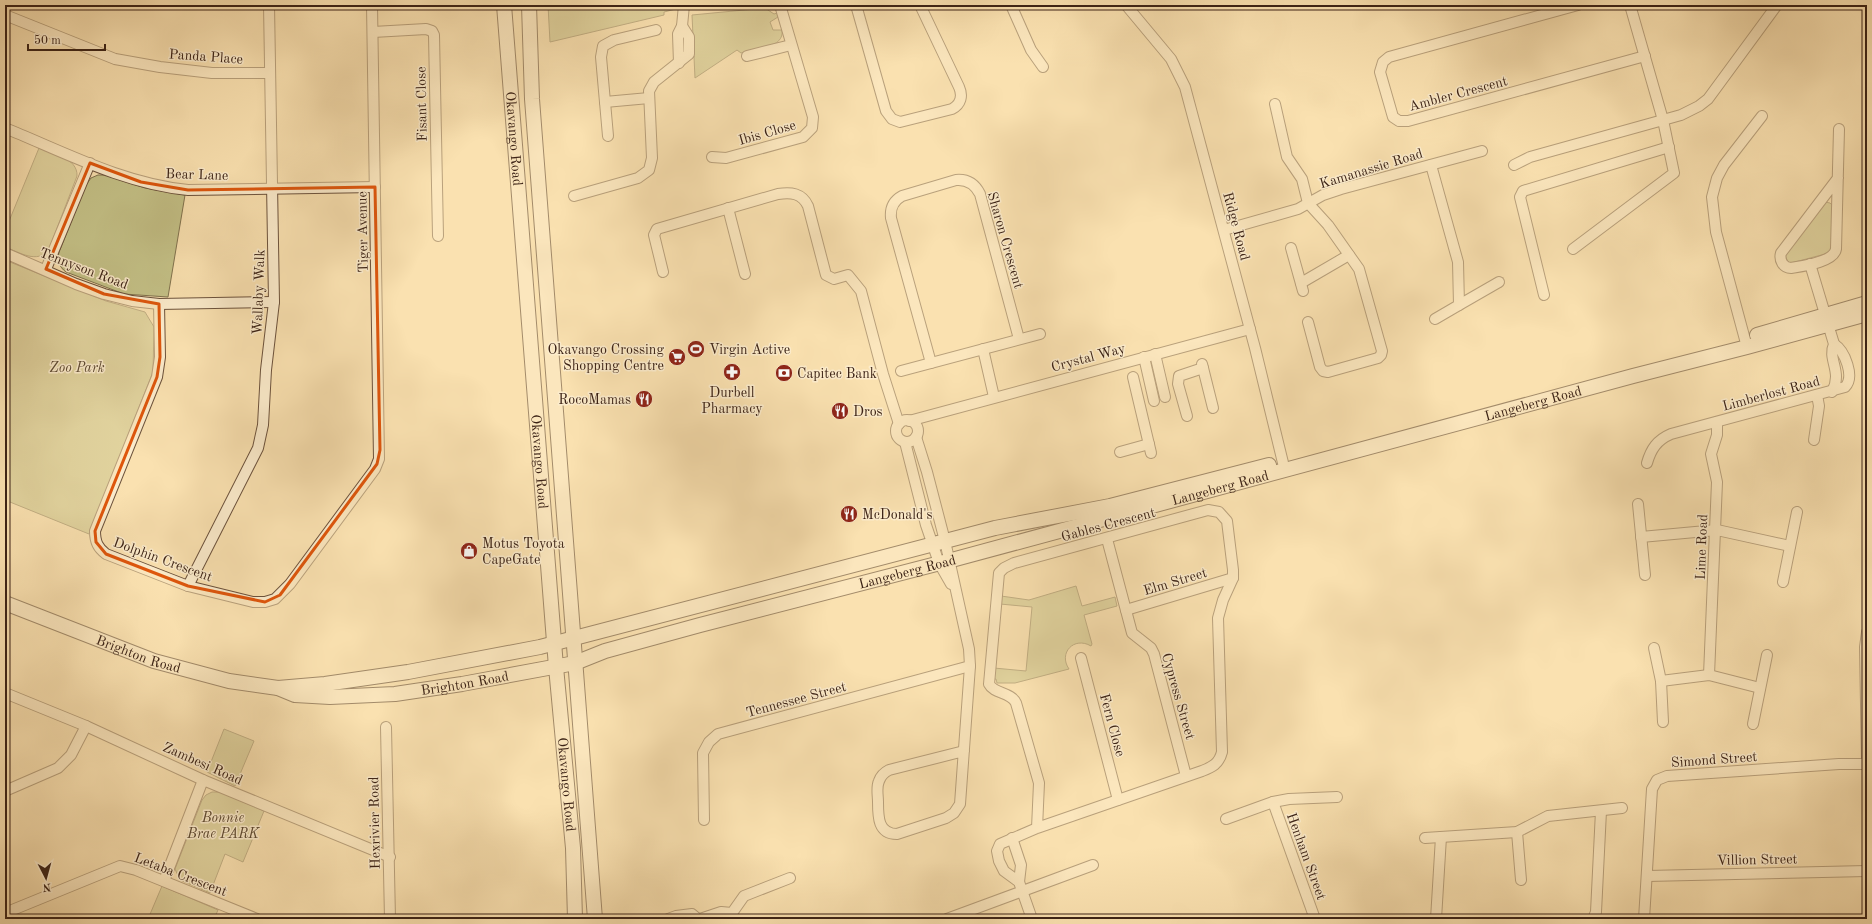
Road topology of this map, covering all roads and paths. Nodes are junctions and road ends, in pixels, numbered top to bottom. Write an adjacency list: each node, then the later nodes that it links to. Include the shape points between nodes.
1 (269, 5): 21 (street, Wallaby Walk)
2 (372, 5): 16 (street, Tiger Avenue)
3 (504, 5): 110 (main road, Okavango Road)
4 (529, 5): 109 (main road, Okavango Road, via 532,99)
5 (684, 5): 22 (street, via 682,26 678,34 679,64 654,82)
6 (780, 5): 17 (street, Ibis Close)
7 (856, 5): 8 (street, via 886,111 892,120 903,122 952,109 961,98 959,87)
8 (920, 5)
9 (1011, 5): 20 (street, via 1031,50)
10 (1126, 5): 42 (street, Ridge Road, via 1158,41 1182,79)
11 (1578, 5): 19 (street, Ambler Crescent, via 1390,57 1383,62 1380,72 1393,117 1399,121 1408,121)
12 (1630, 5): 19 (street)
13 (1777, 5): 26 (street, via 1708,99 1690,112)
14 (5, 15): 21 (street, Panda Place, via 115,59 212,73)
15 (656, 30): 23 (street, via 614,40 603,46 601,57)
16 (373, 32): 37 (street, Tiger Avenue); 43 (street, Fisant Close, via 426,29 434,35)
17 (791, 45): 18 (street); 32 (street, Ibis Close, via 813,117 810,131 803,137 726,158)
18 (747, 56)
19 (1645, 56): 26 (street)
20 (1043, 67)
21 (270, 73): 38 (street, Wallaby Walk)
22 (648, 98): 23 (street); 39 (street, via 652,158 649,170 638,178)
23 (605, 102): 29 (street)
24 (1275, 104): 40 (street, via 1288,157 1302,179)
25 (1762, 116): 65 (street, via 1724,165 1716,178 1712,197 1716,232)
26 (1663, 120): 30 (street); 35 (street, via 1530,157)
27 (5, 128): 33 (street, Bear Lane)
28 (1839, 129): 36 (street)
29 (608, 136)
30 (1669, 147): 45 (street, via 1674,173); 53 (street, via 1523,191 1520,197)
31 (1482, 151): 34 (street, Kamanassie Road)
32 (712, 156)
33 (90, 163): 38 (street, Bear Lane, via 141,182 166,188); 49 (street)
34 (1431, 164): 40 (street, Kamanassie Road, via 1341,189); 57 (street, via 1458,262)
35 (1514, 165)
36 (1838, 178): 48 (street, via 1836,252 1830,258); 48 (street, via 1780,254 1782,262 1789,269)
37 (375, 187): 38 (street, Bear Lane); 91 (street, Tiger Avenue)
38 (273, 189): 54 (street, Wallaby Walk)
39 (574, 196)
40 (1308, 203): 42 (street, Kamanassie Road, via 1280,216); 47 (street, via 1328,225)
41 (728, 208): 50 (street, via 657,229 654,235); 51 (street); 87 (street, via 788,192 804,199 826,274 834,279 848,275 861,291 895,410)
42 (1224, 230): 62 (street, Ridge Road)
43 (438, 236)
44 (1291, 248): 47 (street, via 1302,287)
45 (1573, 249)
46 (5, 253): 49 (street, Tennyson Road)
47 (1349, 255): 61 (street, via 1363,280 1382,355 1335,370 1323,371)
48 (1810, 264): 60 (street, Limberlost Road)
49 (46, 269): 55 (street, Tennyson Road, via 104,294)
50 (663, 272)
51 (745, 274)
52 (1499, 282): 57 (street)
53 (1544, 295)
54 (274, 302): 55 (street, Tennyson Road); 105 (street, Wallaby Walk, via 262,437)
55 (159, 304): 105 (street, Dolphin Crescent, via 160,357 157,377 95,537 98,547 106,554)
56 (1867, 304): 60 (main road, Langeberg Road)
57 (1459, 305): 59 (street)
58 (1867, 314): 60 (main road, Langeberg Road)
59 (1435, 319)
60 (1827, 320): 65 (main road, Langeberg Road); 66 (street, Limberlost Road)
61 (1308, 322)
62 (1250, 329): 68 (street, Crystal Way); 93 (street, Ridge Road)
63 (1040, 334): 64 (street)
64 (1019, 339): 67 (street); 70 (street, Sharon Crescent, via 980,194 972,183 956,180 902,196 896,199 891,209 891,218)
65 (1746, 342): 93 (main road, Langeberg Road, via 1458,417)
66 (1834, 344): 71 (street, Limberlost Road, via 1841,350); 73 (street, Limberlost Road, via 1832,354)
67 (983, 349): 70 (street); 80 (street)
68 (1155, 354): 69 (street, Crystal Way); 74 (street)
69 (1144, 357): 75 (street); 80 (street, Crystal Way)
70 (931, 363): 72 (street)
71 (1847, 368): 73 (street); 78 (street, Limberlost Road, via 1847,385)
72 (902, 371)
73 (1837, 371): 78 (street, Limberlost Road, via 1837,381)
74 (1159, 373): 75 (street); 81 (street)
75 (1148, 376): 82 (street)
76 (1133, 377): 83 (street)
77 (1181, 392): 81 (street); 84 (street, via 1179,376 1203,366); 85 (street)
78 (1832, 392): 79 (street, Limberlost Road)
79 (1817, 395): 86 (street, Limberlost Road); 88 (street)
80 (994, 397): 87 (street, Crystal Way, via 933,414)
81 (1165, 397): 82 (street)
82 (1154, 401): 83 (street)
83 (1140, 405): 90 (street, via 1150,448)
84 (1214, 408)
85 (1187, 416)
86 (1716, 422): 92 (street, Limberlost Road, via 1666,436 1653,448); 96 (street, Lime Road, via 1717,435 1711,454 1717,478)
87 (909, 426): 89 (street, Crystal Way, via 911,441); 89 (street, via 896,429 900,440); 99 (street, via 927,472)
88 (1814, 440)
89 (905, 442): 99 (street, via 926,525)
90 (1120, 452)
91 (379, 459): 105 (street, Dolphin Crescent, via 375,469 280,595 265,602 253,602)
92 (1647, 463)
93 (1284, 467): 99 (main road, Langeberg Road, via 1110,506 1018,522); 101 (main road, Langeberg Road)
94 (1638, 504): 97 (street)
95 (1797, 512): 100 (street)
96 (1717, 530): 97 (street); 100 (street); 118 (street, Lime Road)
97 (1641, 537): 102 (street)
98 (1107, 539): 103 (street, Gables Crescent, via 1214,510 1227,521); 107 (street, Cypress Street); 139 (street, Gables Crescent, via 1014,563 998,575 989,680 990,686 1010,695 1016,703 1039,783)
99 (939, 543): 101 (street); 109 (main road, Langeberg Road)
100 (1790, 546): 104 (street)
101 (944, 562): 115 (main road, Langeberg Road, via 605,651); 116 (street, via 958,595)
102 (1645, 575)
103 (1233, 578): 107 (street, Elm Street); 129 (street, via 1218,618 1222,752 1216,764)
104 (1783, 582)
105 (188, 586)
106 (5, 603): 120 (main road, Brighton Road, via 154,661 229,681)
107 (1126, 610): 129 (street, Cypress Street, via 1132,633 1154,654)
108 (1867, 632): 113 (street)
109 (574, 639): 110 (main road, Langeberg Road); 115 (main road, Okavango Road)
110 (554, 643): 117 (main road, Okavango Road); 120 (main road, Brighton Road, via 408,672)
111 (1654, 648): 119 (street)
112 (1767, 655): 121 (street)
113 (1866, 656): 128 (street)
114 (1081, 658): 133 (street, Fern Close)
115 (575, 663): 117 (main road, Langeberg Road); 157 (main road, Okavango Road)
116 (970, 666): 127 (street); 138 (street, Tennessee Street, via 718,734 709,742 703,753)
117 (556, 667): 120 (main road, Brighton Road, via 395,694 330,697 295,695); 156 (main road, Okavango Road, via 573,848)
118 (1709, 676): 119 (street); 121 (street)
119 (1660, 681): 123 (street)
120 (278, 688)
121 (1760, 688): 124 (street)
122 (5, 693): 125 (street, Zambesi Road)
123 (1663, 722)
124 (1753, 724)
125 (86, 726): 130 (street, Zambesi Road); 131 (street, via 71,755 58,768)
126 (386, 726): 144 (street, Hexrivier Road)
127 (964, 750): 127 (street, via 961,800 954,813 897,834 889,833 882,828 878,819 878,786 883,774 889,770)
128 (1867, 763): 147 (street, Simond Street, via 1660,777 1652,788)
129 (1186, 776): 133 (street)
130 (203, 780): 144 (street, Zambesi Road); 150 (street)
131 (5, 791)
132 (1337, 797): 134 (street)
133 (1118, 800): 139 (street)
134 (1273, 802): 137 (street); 162 (street, Henham Street)
135 (1622, 808): 136 (street)
136 (1601, 811): 140 (street, via 1548,816); 164 (street, via 1596,912)
137 (1226, 819)
138 (704, 820)
139 (1037, 828): 142 (street)
140 (1517, 832): 141 (street); 149 (street)
141 (1441, 837): 143 (street); 163 (street)
142 (1012, 838): 151 (street, via 1021,865); 151 (street, via 1000,844 997,851 1004,871)
143 (1425, 838)
144 (390, 857): 155 (street, Hexrivier Road)
145 (1093, 865): 151 (street)
146 (1867, 871): 147 (street, Villion Street)
147 (1647, 876): 165 (street, Simond Street)
148 (790, 878): 153 (street, via 744,896)
149 (1521, 880)
150 (164, 881): 152 (street, Letaba Crescent, via 120,866); 154 (street, Letaba Crescent)
151 (1020, 886): 160 (street); 161 (street)
152 (5, 913)
153 (734, 916): 159 (street, via 721,912)
154 (257, 919)
155 (390, 919)
156 (575, 919)
157 (595, 919)
158 (668, 919): 159 (street, via 692,914)
159 (699, 919)
160 (947, 919)
161 (1032, 919)
162 (1315, 919)
163 (1436, 919)
164 (1593, 919)
165 (1644, 919)

